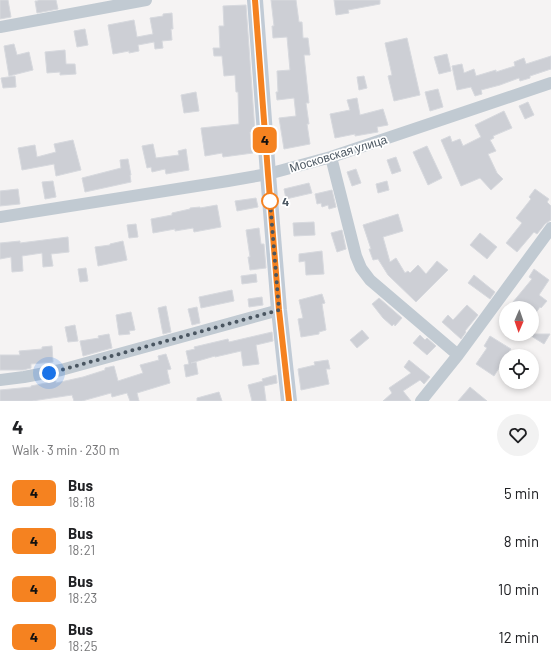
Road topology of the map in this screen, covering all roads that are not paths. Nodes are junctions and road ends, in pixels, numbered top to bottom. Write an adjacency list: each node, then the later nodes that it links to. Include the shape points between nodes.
1 (146, 0): 3 (street)
2 (255, 0): 6 (street)
3 (0, 27)
4 (551, 83): 5 (street, Московская улица)
5 (331, 157): 6 (street, Московская улица); 10 (street, via 361,268 370,280)
6 (268, 174): 7 (street, Московская улица); 9 (street)
7 (0, 217)
8 (551, 228): 10 (street)
9 (279, 310): 11 (street, via 61,370); 12 (street)
10 (458, 355): 13 (street)
11 (0, 380)
12 (289, 401)
13 (422, 401)

